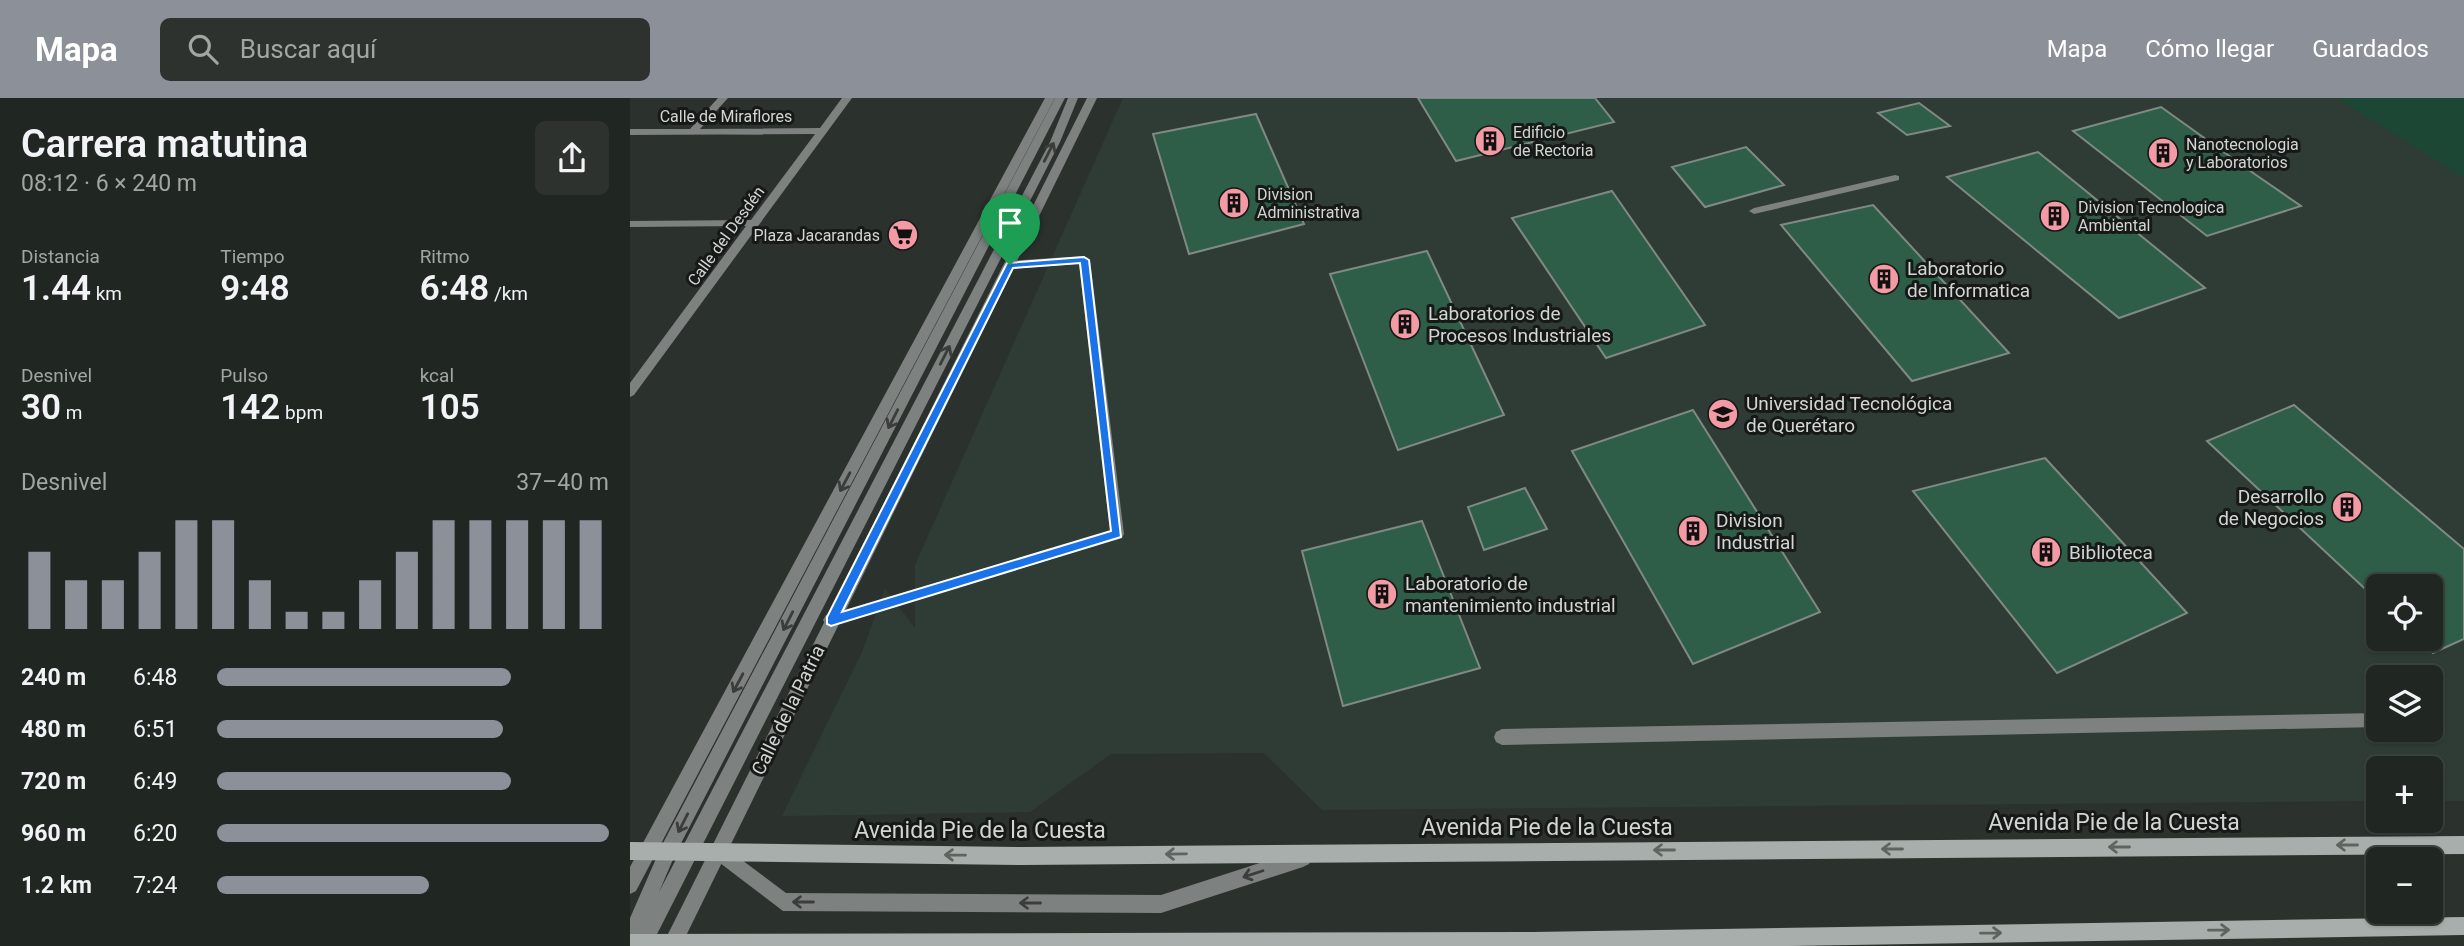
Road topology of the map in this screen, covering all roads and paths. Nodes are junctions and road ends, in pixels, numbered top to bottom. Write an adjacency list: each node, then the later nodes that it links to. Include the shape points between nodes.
1 (723, 98): 9 (street)
2 (847, 98): 7 (street, Calle del Desdén)
3 (1050, 98): 20 (street, one-way to 20)
4 (1060, 98): 21 (street, one-way to 21)
5 (1073, 98): 22 (street, one-way to 5, via 1055,142)
6 (1092, 98): 14 (street, Calle de la Patria)
7 (823, 131): 9 (street, Calle de Miraflores); 12 (street, Calle del Desdén)
8 (630, 132): 9 (street, Calle de Miraflores)
9 (692, 132)
10 (1895, 178): 11 (street)
11 (1754, 211)
12 (755, 223): 13 (street); 15 (street, Calle del Desdén)
13 (630, 224)
14 (1010, 265): 16 (street, Calle de la Patria); 16 (street, via 1084,260 1117,534)
15 (630, 392)
16 (831, 620): 23 (street, Calle de la Patria)
17 (2366, 720): 18 (street)
18 (1502, 737)
19 (2464, 845): 24 (main road, Avenida Pie de la Cuesta, one-way to 24)
20 (639, 851): 21 (main road, Avenida Pie de la Cuesta); 25 (street)
21 (668, 851): 22 (main road, Avenida Pie de la Cuesta); 27 (street)
22 (689, 851): 23 (main road, Avenida Pie de la Cuesta); 27 (street)
23 (718, 851): 24 (main road, Avenida Pie de la Cuesta, one-way to 23, via 1023,856); 24 (street, one-way to 23, via 1161,904 1147,904 783,902); 29 (street, Calle de la Patria)
24 (1318, 853)
25 (630, 885)
26 (2464, 926): 28 (main road, one-way to 26)
27 (636, 943): 29 (main road)
28 (1533, 943): 29 (main road)
29 (673, 944)

